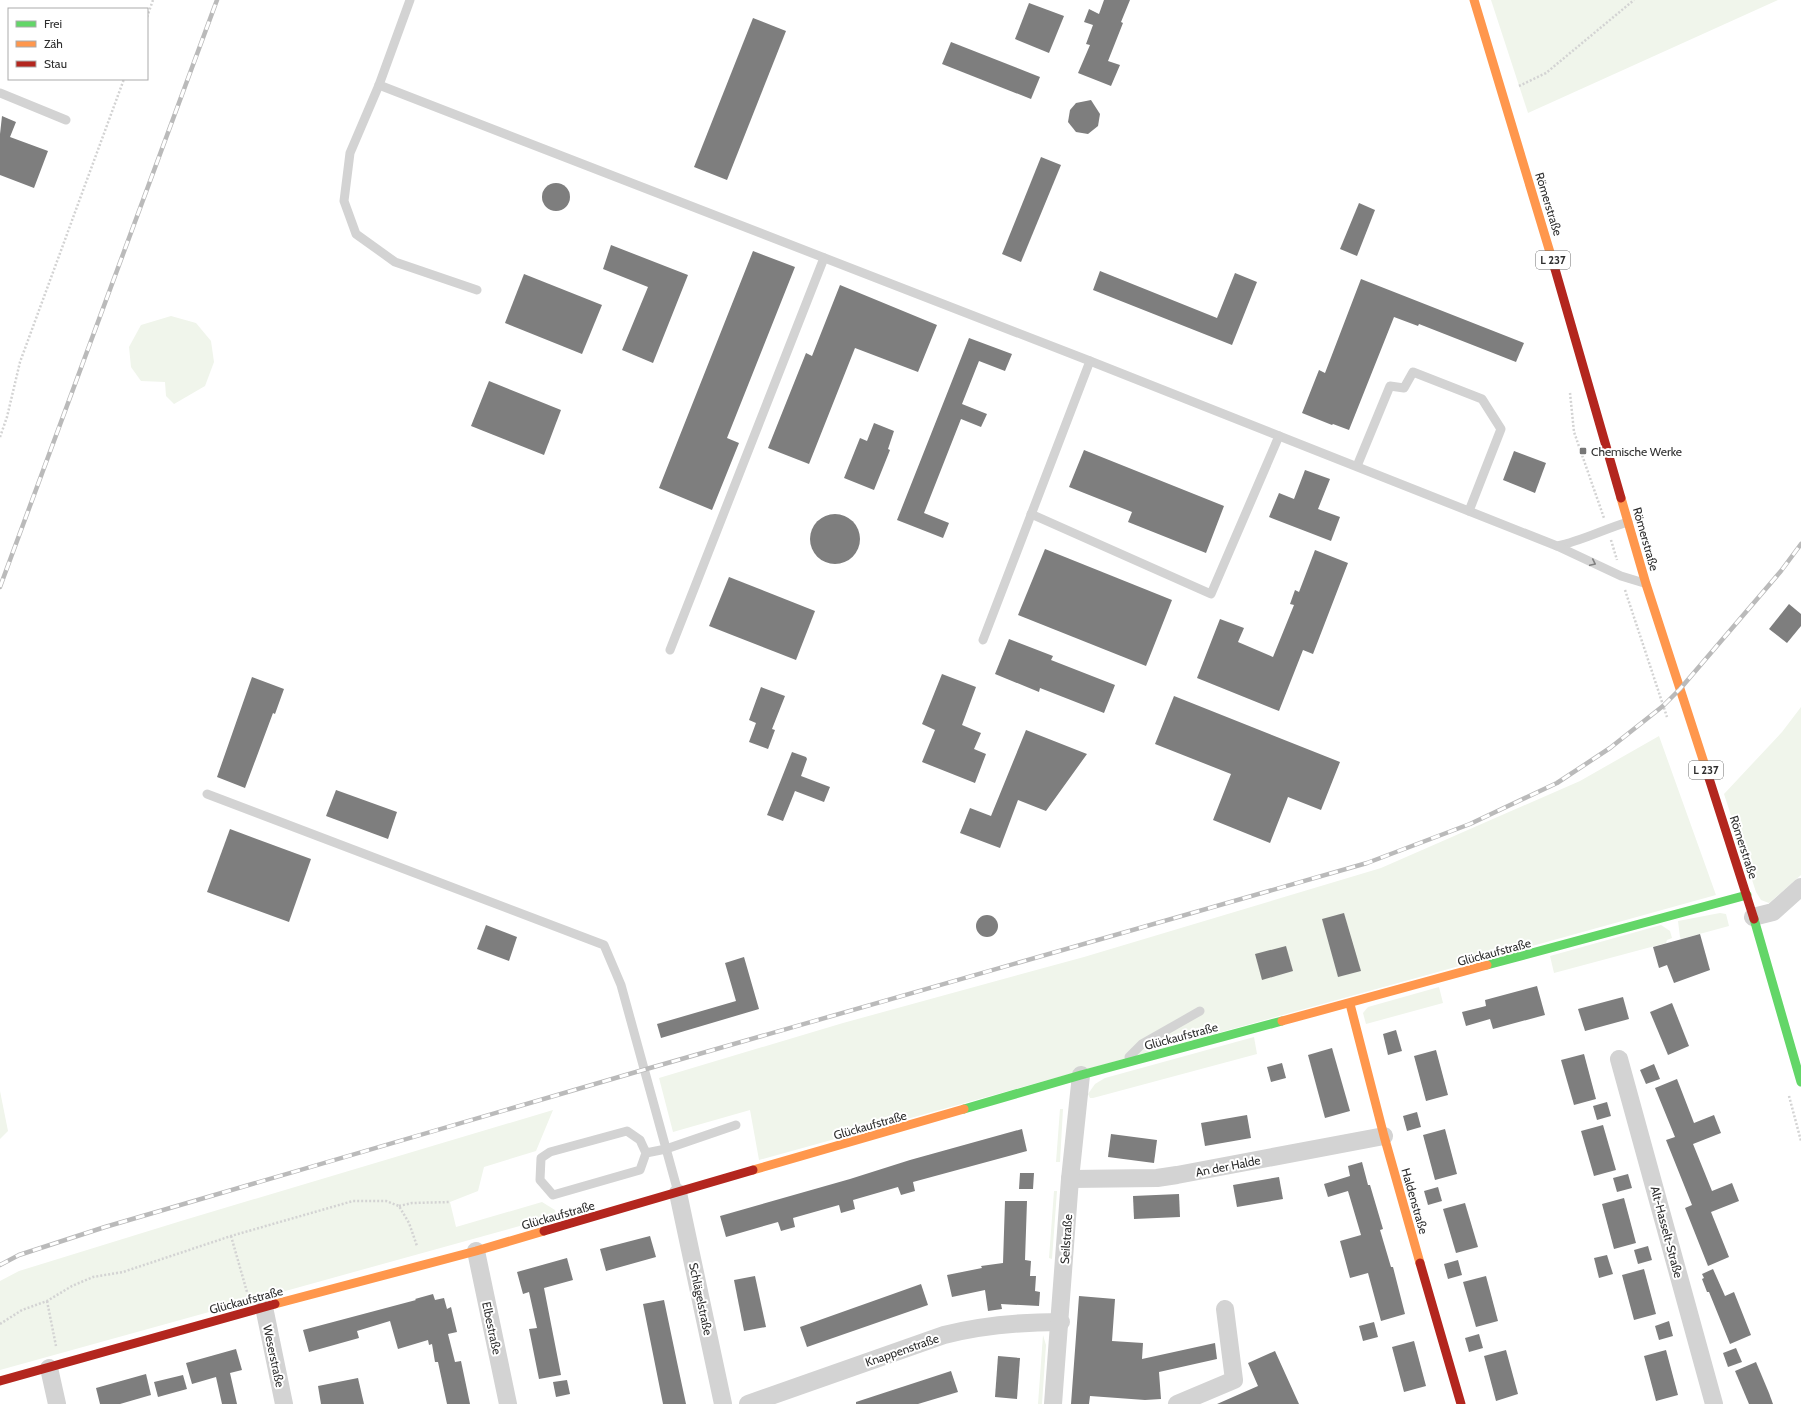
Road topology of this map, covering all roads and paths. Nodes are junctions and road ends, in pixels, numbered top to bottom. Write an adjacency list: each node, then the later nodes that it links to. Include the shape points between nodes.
1 (153, 0): 5 (path)
2 (410, 0): 7 (lane)
3 (1474, 0): 9 (street, Römerstraße / L 237)
4 (1634, 0): 9 (path, via 1546,74)
5 (148, 14)
6 (124, 80): 15 (path, via 20,362)
7 (379, 85): 11 (lane); 12 (lane, via 350,153 344,201 356,234 395,262)
8 (0, 93): 10 (lane)
9 (1503, 94): 19 (street, Römerstraße / L 237)
10 (66, 120)
11 (824, 258): 13 (lane); 23 (lane)
12 (477, 290)
13 (1090, 361): 14 (lane); 18 (lane)
14 (1279, 436): 16 (lane); 18 (lane, via 1211,594)
15 (0, 437)
16 (1357, 466): 17 (lane); 17 (lane, via 1390,386 1404,388 1413,372 1482,399 1501,429)
17 (1469, 511): 20 (lane)
18 (1031, 514): 22 (lane)
19 (1628, 522): 20 (lane, via 1607,528 1577,542); 21 (street, Römerstraße / L 237)
20 (1557, 546): 21 (lane, one-way to 21, via 1621,576)
21 (1646, 584): 26 (street, Römerstraße / L 237)
22 (983, 640)
23 (670, 650)
24 (207, 794): 36 (lane, via 604,945 621,984)
25 (1801, 887): 27 (street, via 1773,912)
26 (1747, 895): 27 (street, Römerstraße / L 237); 28 (street, Glückaufstraße)
27 (1753, 917): 33 (street, Römerstraße / L 237)
28 (1350, 1004): 31 (street, Glückaufstraße); 35 (street, Haldenstraße)
29 (1200, 1010): 31 (lane, via 1142,1044)
30 (1619, 1059): 60 (street, Alt-Hasselt-Straße)
31 (1122, 1064): 32 (street, Glückaufstraße)
32 (1081, 1075): 38 (street, Seilstraße); 39 (street, Glückaufstraße)
33 (1801, 1082)
34 (736, 1125): 36 (lane)
35 (1384, 1136): 38 (street, An der Halde, via 1157,1178); 59 (street, Haldenstraße)
36 (666, 1149): 37 (lane); 39 (lane)
37 (646, 1153): 37 (lane, via 640,1140 626,1131 550,1152 541,1158 540,1180 553,1195 640,1170)
38 (1070, 1179): 48 (street, Seilstraße)
39 (678, 1193): 43 (street, Glückaufstraße); 55 (street, Schlägelstraße)
40 (450, 1202): 41 (path)
41 (399, 1206): 42 (path, via 386,1201 354,1201); 44 (path, via 409,1223)
42 (230, 1236): 45 (path, via 123,1272 93,1277); 46 (path)
43 (476, 1251): 44 (street, Glückaufstraße); 54 (street, Elbestraße)
44 (424, 1265): 46 (street, Glückaufstraße)
45 (47, 1301): 49 (path, via 22,1310); 50 (path)
46 (258, 1309): 50 (street, Glückaufstraße); 53 (street, Weserstraße)
47 (1225, 1309): 58 (street, via 1234,1380)
48 (1061, 1322): 56 (street, Knappenstraße, via 993,1324 962,1330); 57 (street, Seilstraße)
49 (0, 1324)
50 (55, 1366): 51 (street, Glückaufstraße); 52 (street)
51 (0, 1381)
52 (57, 1404)
53 (284, 1404)
54 (508, 1404)
55 (723, 1404)
56 (748, 1404)
57 (1053, 1404)
58 (1177, 1404)
59 (1461, 1404)
60 (1714, 1404)

